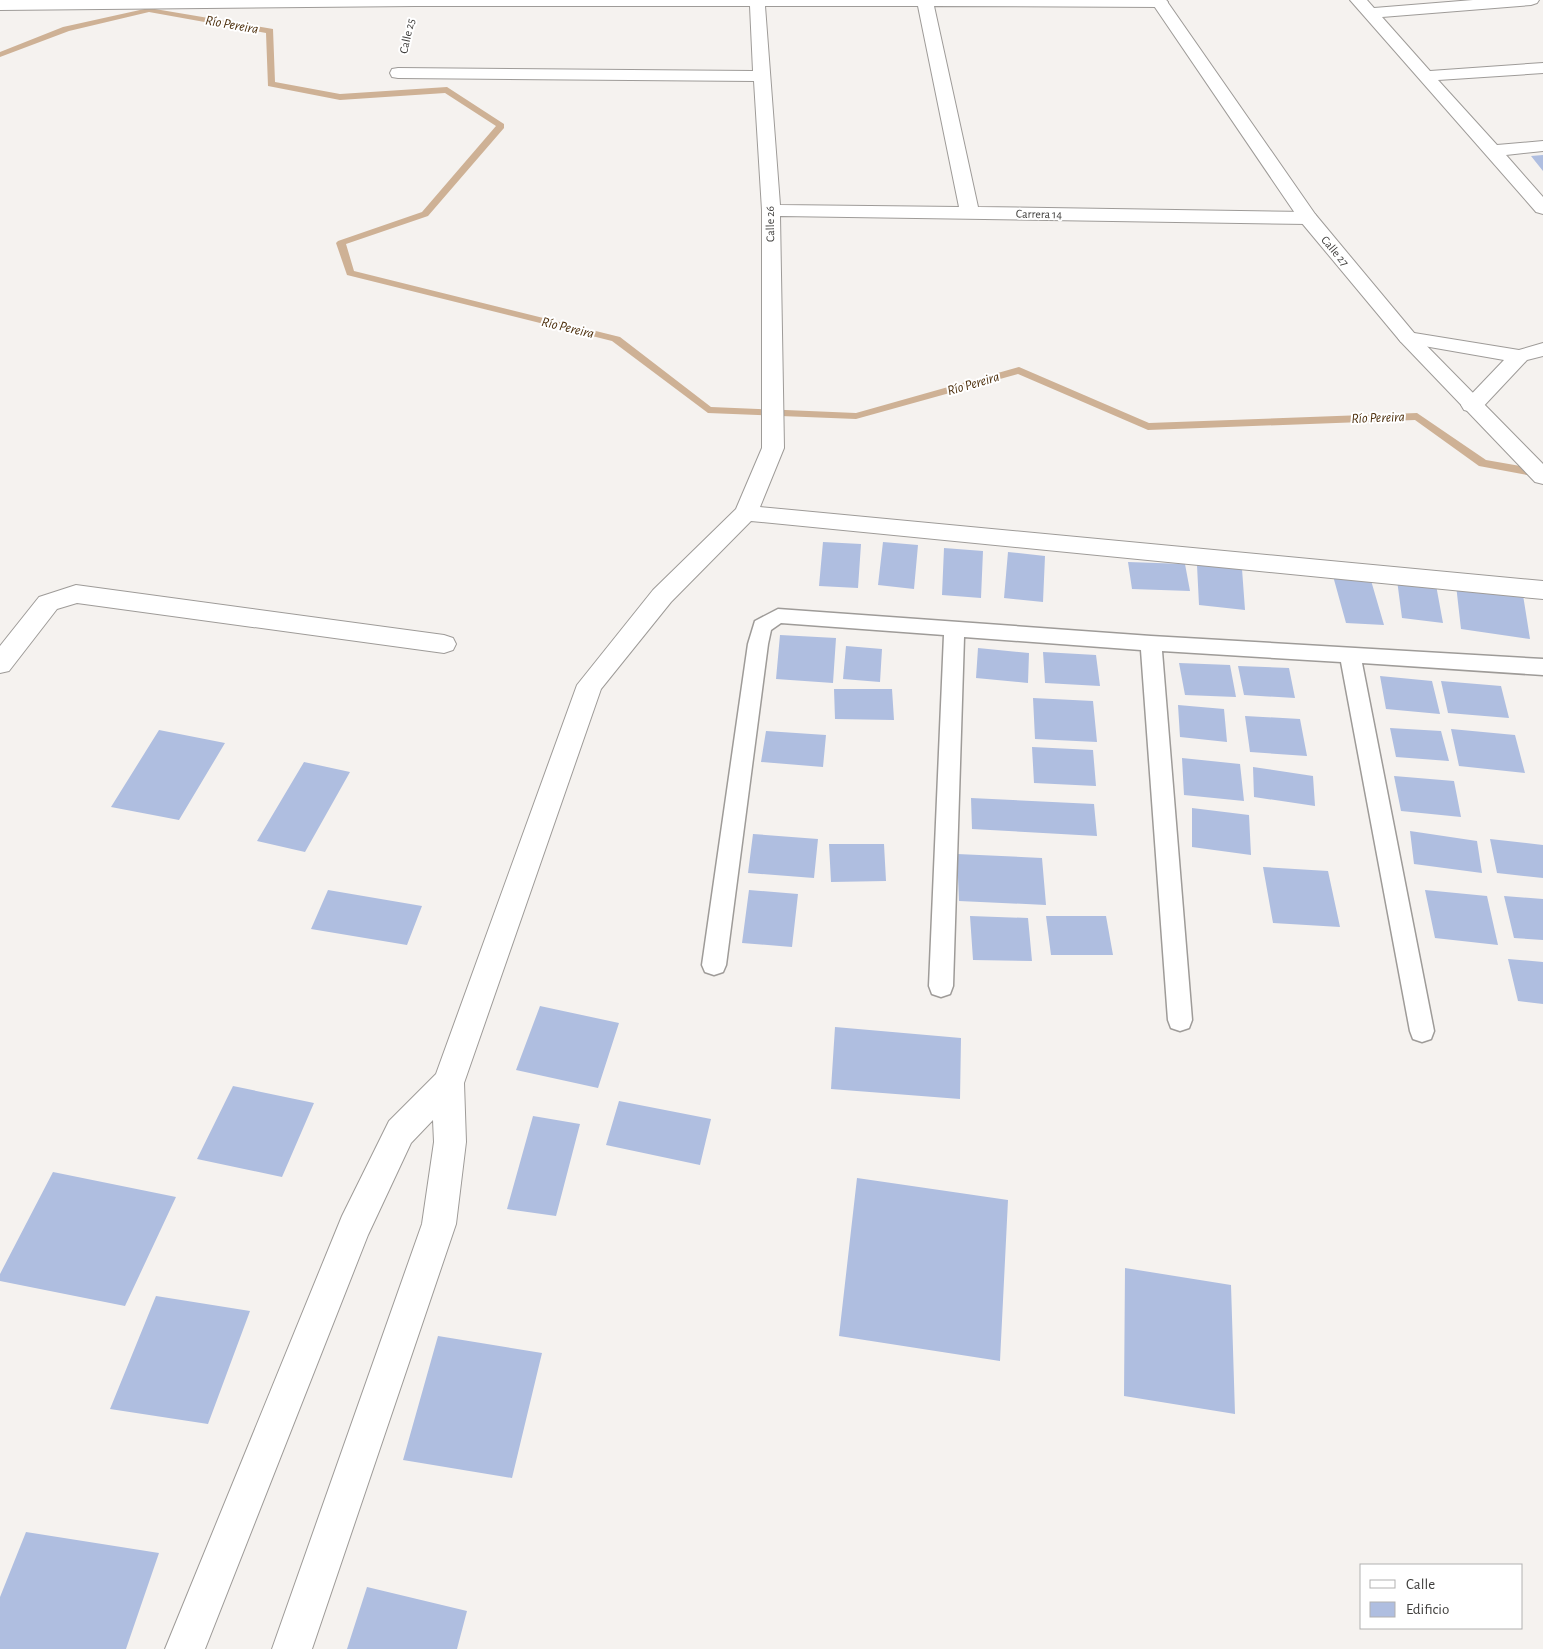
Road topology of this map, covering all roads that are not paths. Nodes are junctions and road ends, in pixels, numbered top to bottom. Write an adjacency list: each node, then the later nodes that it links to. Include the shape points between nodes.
1 (415, 0): 2 (street); 6 (street)
2 (758, 0): 7 (street); 12 (street, Calle 26)
3 (1358, 0): 9 (street)
4 (1530, 0): 9 (street)
5 (1159, 1): 7 (street); 19 (street, Calle 27)
6 (18, 2): 8 (street)
7 (925, 2): 18 (street)
8 (0, 5)
9 (1370, 13): 13 (street)
10 (1543, 68): 13 (street)
11 (398, 73): 12 (street)
12 (763, 76): 17 (street, Calle 26)
13 (1426, 76): 15 (street)
14 (1543, 146): 15 (street)
15 (1492, 151): 16 (street)
16 (1543, 208)
17 (771, 210): 18 (street, Carrera 14); 25 (street, Calle 26, via 773,448)
18 (970, 214): 19 (street, Carrera 14)
19 (1308, 218): 20 (street, Calle 27)
20 (1408, 338): 22 (street); 23 (street, Calle 27)
21 (1543, 350): 22 (street)
22 (1520, 356): 23 (street)
23 (1472, 405): 24 (street, Calle 27)
24 (1543, 477)
25 (746, 513): 26 (street); 37 (street, via 662,596 590,685)
26 (1543, 590)
27 (954, 628): 28 (lane); 33 (lane, via 778,616 762,626); 34 (lane)
28 (1151, 643): 30 (lane); 35 (lane)
29 (444, 644): 31 (street, via 76,594 48,603)
30 (1350, 655): 32 (lane); 36 (lane)
31 (0, 664)
32 (1543, 667)
33 (714, 965)
34 (940, 986)
35 (1180, 1020)
36 (1422, 1031)
37 (448, 1083): 38 (street, via 400,1132 354,1228); 39 (street, via 450,1142 438,1224)
38 (185, 1649)
39 (292, 1649)

